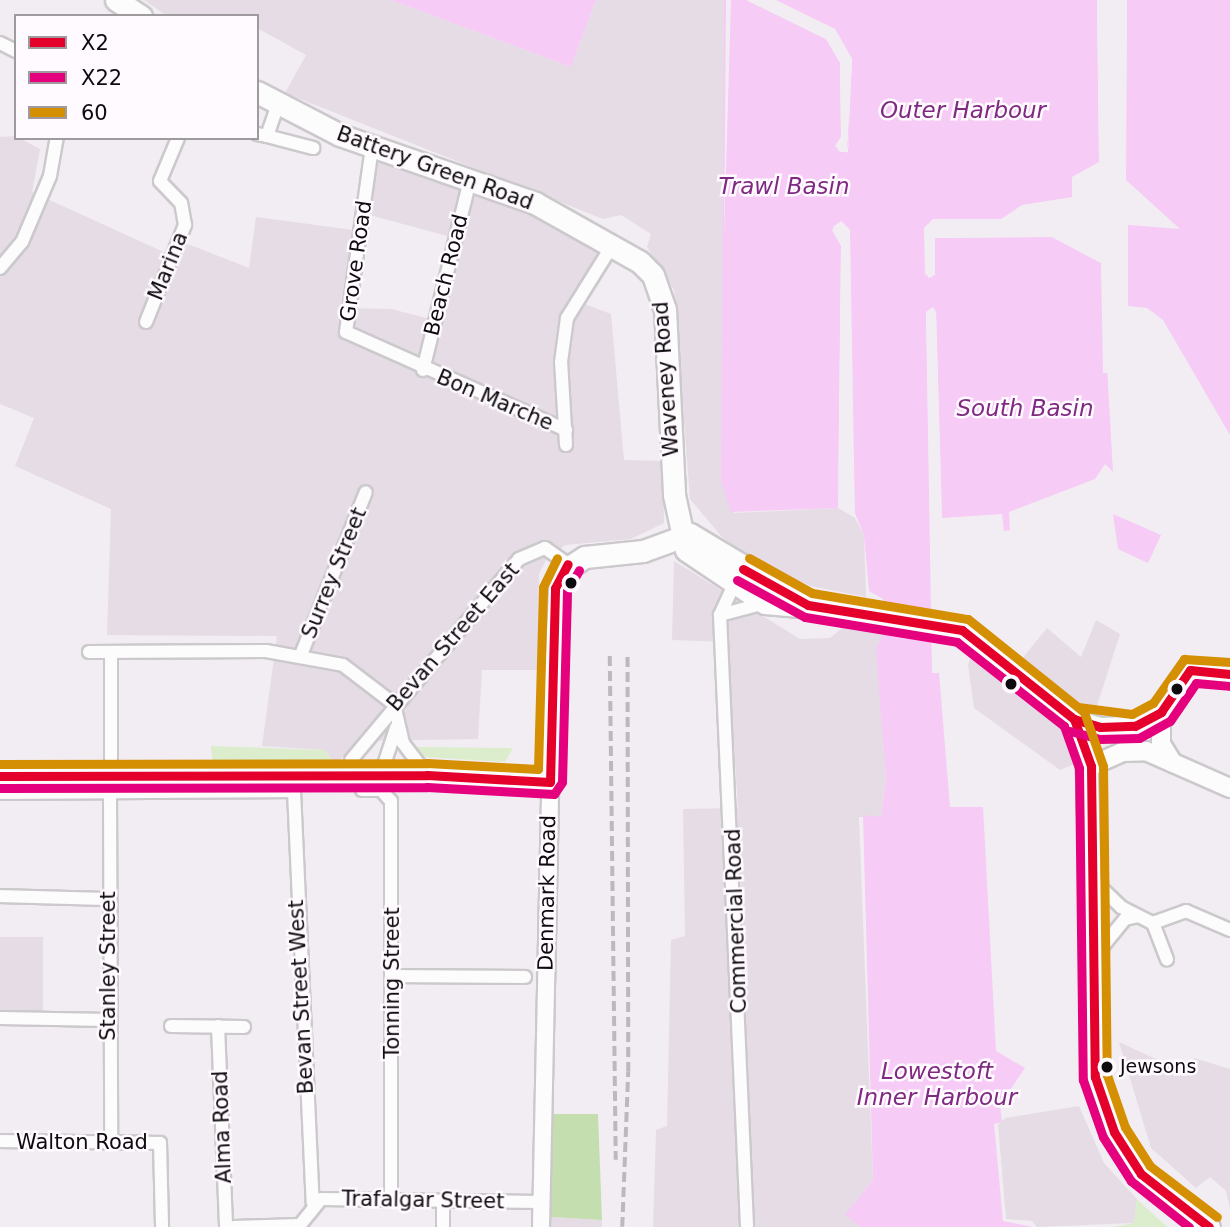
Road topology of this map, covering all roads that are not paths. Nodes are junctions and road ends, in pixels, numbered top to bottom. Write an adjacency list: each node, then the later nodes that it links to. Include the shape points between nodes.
1 (116, 0): 2 (highway)
2 (138, 14)
3 (259, 93): 4 (highway, Battery Green Road)
4 (278, 104): 5 (street); 8 (highway, Battery Green Road)
5 (262, 135): 9 (street)
6 (57, 140): 12 (street, via 50,176 22,243)
7 (177, 140): 13 (street, Marina, via 160,181 181,203 185,225)
8 (372, 147): 10 (highway, Battery Green Road); 14 (street, Grove Road, via 345,325 350,335)
9 (313, 148)
10 (470, 180): 11 (highway, Battery Green Road, via 559,213); 14 (street, Beach Road)
11 (613, 244): 15 (street, via 567,318 561,362); 18 (highway, Waveney Road, via 653,275 665,309)
12 (1, 264)
13 (146, 322)
14 (423, 370): 15 (street, Bon Marche)
15 (566, 430): 16 (street)
16 (566, 445)
17 (366, 492): 26 (street, Surrey Street)
18 (680, 536): 19 (highway, via 655,548); 20 (highway, via 690,534)
19 (568, 564): 28 (street, Bevan Street East, via 545,548 519,559); 39 (highway, Denmark Road, via 555,588)
20 (738, 576): 21 (highway); 22 (highway); 23 (street, Commercial Road)
21 (765, 603): 22 (highway); 23 (street)
22 (808, 605): 30 (highway, via 950,626 985,644)
23 (720, 615): 71 (street, Commercial Road)
24 (89, 652): 25 (street)
25 (111, 652): 26 (street); 32 (street)
26 (302, 655): 28 (street, via 342,665)
27 (1230, 674): 29 (main road, via 1197,668 1185,674)
28 (394, 704): 31 (street); 33 (street, Bevan Street East)
29 (1161, 712): 30 (main road, via 1120,729); 34 (main road, via 1159,733)
30 (1073, 719): 35 (highway)
31 (397, 724): 36 (street, via 412,761); 38 (street)
32 (111, 758)
33 (351, 760)
34 (1173, 763): 35 (main road, via 1136,750); 40 (main road)
35 (1091, 766): 44 (highway)
36 (427, 775): 38 (highway); 39 (highway)
37 (0, 776): 38 (highway)
38 (380, 777)
39 (550, 782): 63 (street, Denmark Road)
40 (1230, 788)
41 (362, 790): 52 (street, Tonning Street, via 382,790 391,802)
42 (110, 792): 43 (street); 46 (street, Stanley Street); 64 (street, Bevan Street West, via 294,791)
43 (0, 793)
44 (1091, 878): 47 (street); 51 (highway)
45 (0, 896): 46 (street)
46 (109, 898): 55 (street, Stanley Street)
47 (1138, 916): 48 (street); 51 (street, via 1125,919)
48 (1153, 923): 49 (street, via 1186,911); 50 (street)
49 (1230, 930)
50 (1167, 958)
51 (1091, 961): 72 (highway, via 1094,1077 1114,1132 1155,1191)
52 (393, 976): 53 (street); 61 (street, Tonning Street)
53 (525, 978)
54 (0, 1018): 55 (street)
55 (109, 1020): 59 (street, Stanley Street)
56 (171, 1026): 57 (street)
57 (218, 1026): 58 (street); 67 (street, Alma Road)
58 (243, 1027)
59 (111, 1138): 60 (street, Walton Road); 66 (street, Walton Road, via 163,1146)
60 (0, 1141)
61 (391, 1199): 62 (street, Trafalgar Street); 64 (street, Trafalgar Street)
62 (443, 1200): 63 (street, Trafalgar Street); 69 (street)
63 (541, 1202): 70 (street, Denmark Road)
64 (313, 1203): 65 (street, Trafalgar Street)
65 (300, 1226): 68 (street, Trafalgar Street)
66 (162, 1227)
67 (226, 1227)
68 (234, 1227)
69 (443, 1227)
70 (541, 1227)
71 (747, 1227)
72 (1209, 1227)

